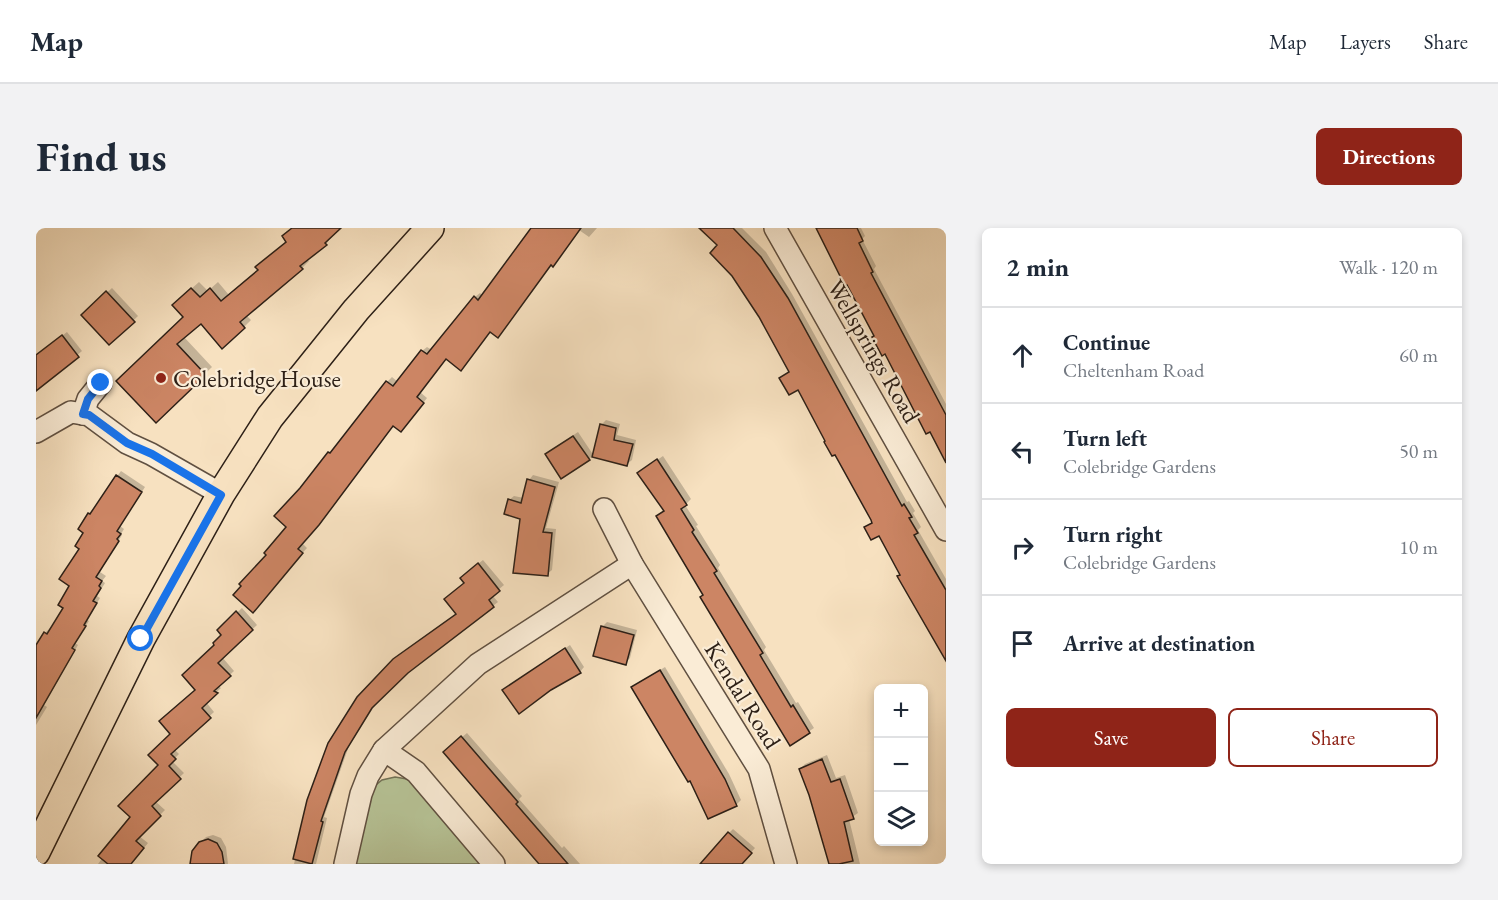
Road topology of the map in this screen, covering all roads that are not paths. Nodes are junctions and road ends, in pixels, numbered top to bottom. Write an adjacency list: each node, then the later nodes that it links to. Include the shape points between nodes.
1 (430, 228): 6 (main road, via 356,310 270,417)
2 (775, 228): 8 (street, Wellsprings Road)
3 (101, 383): 4 (street, via 88,399)
4 (83, 414): 5 (street, via 71,412); 6 (street)
5 (36, 432)
6 (221, 495): 11 (main road, via 141,639)
7 (604, 509): 9 (street, Kendal Road)
8 (946, 530)
9 (632, 564): 10 (street, via 478,664); 14 (street, Kendal Road, via 759,769)
10 (384, 750): 12 (street, via 361,794); 13 (street, via 416,772)
11 (36, 852)
12 (345, 864)
13 (494, 864)
14 (786, 864)

